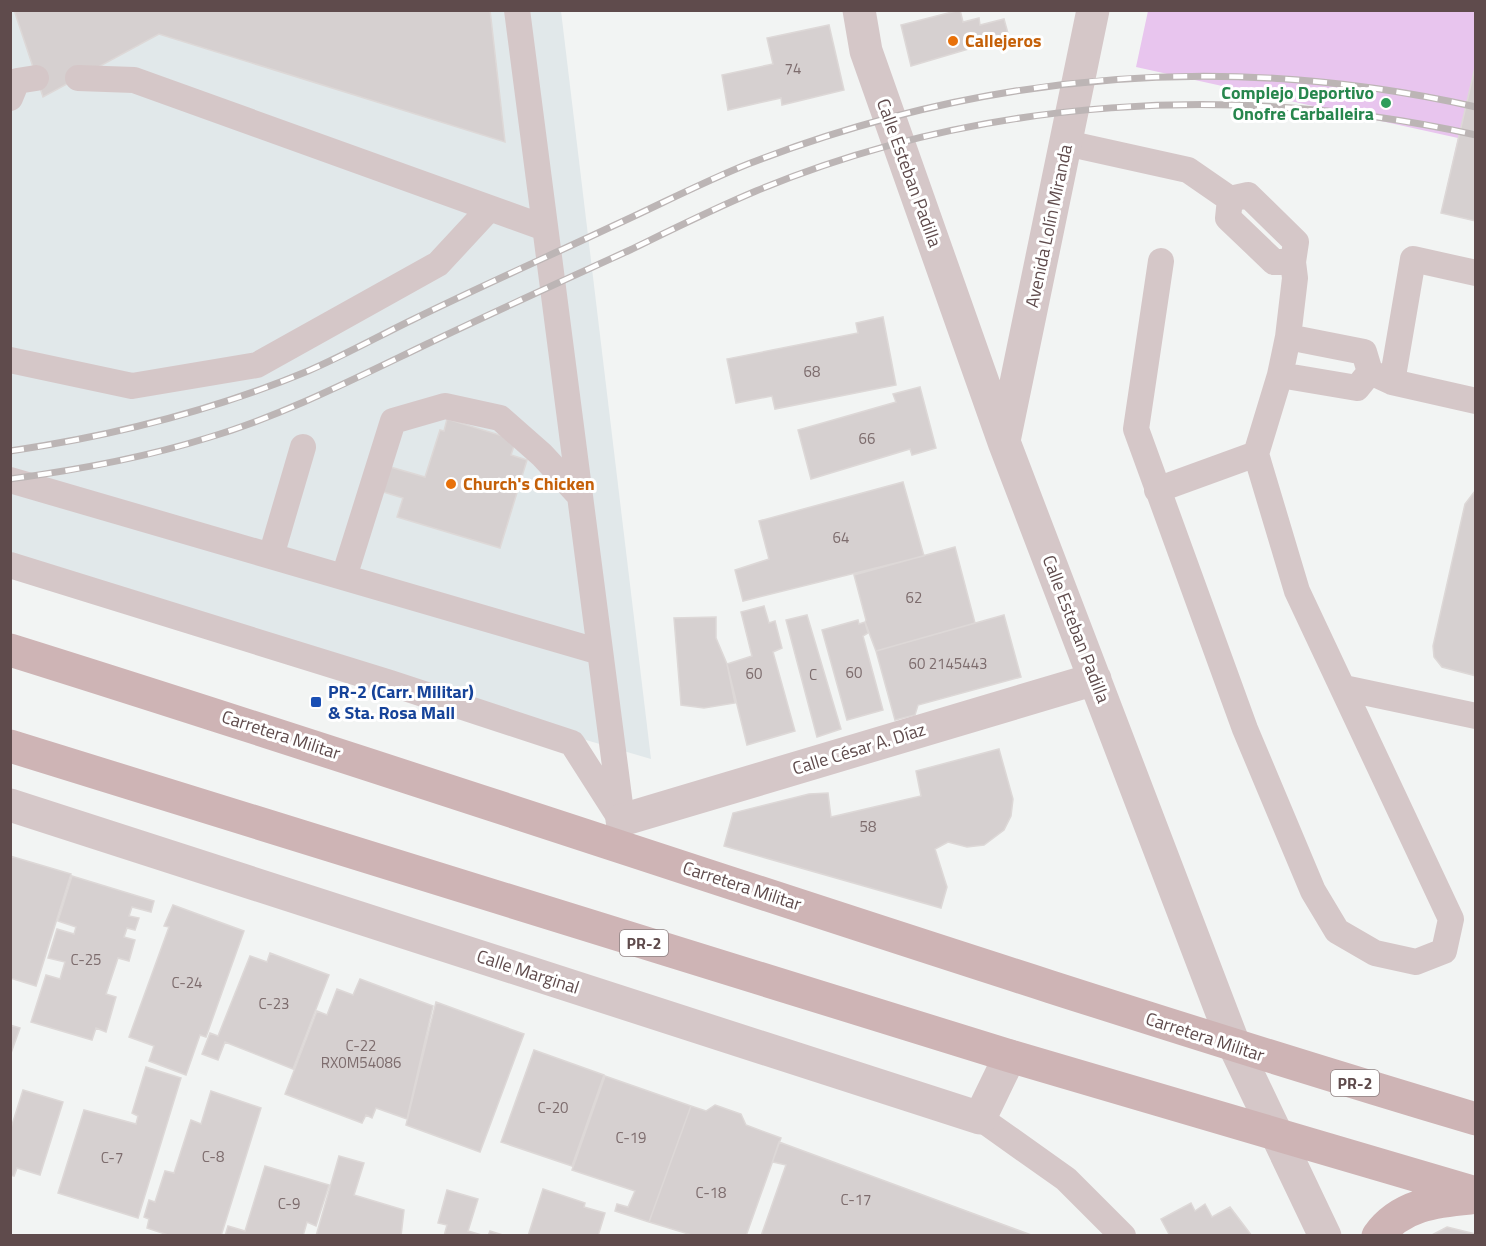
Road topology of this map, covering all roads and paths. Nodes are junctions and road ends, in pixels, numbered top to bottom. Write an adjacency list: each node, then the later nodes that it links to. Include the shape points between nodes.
1 (517, 10): 9 (lane)
2 (859, 10): 17 (street, Calle Esteban Padilla, via 866,51)
3 (1093, 10): 7 (street, Avenida Lolín Miranda)
4 (36, 78): 6 (lane, via 17,81)
5 (78, 78): 8 (lane, via 134,80)
6 (10, 98)
7 (1066, 142): 12 (lane, via 1188,170 1230,199 1228,218 1274,262 1293,261 1295,278); 17 (street, Avenida Lolín Miranda)
8 (489, 209): 9 (lane); 13 (lane, via 438,264 257,365 132,386)
9 (545, 228): 22 (lane)
10 (1161, 261): 21 (lane, via 1136,429)
11 (1476, 273): 15 (lane, via 1413,259)
12 (1288, 337): 14 (lane); 15 (lane, via 1364,352)
13 (10, 360)
14 (1280, 375): 15 (lane, via 1357,388); 19 (lane)
15 (1381, 377): 16 (lane)
16 (1476, 401)
17 (1004, 442): 28 (street, Calle Esteban Padilla)
18 (303, 447): 23 (lane)
19 (1256, 454): 21 (lane); 29 (lane, via 1297,591)
20 (10, 480): 23 (lane)
21 (1157, 490): 29 (lane, via 1245,729 1313,891 1337,931 1375,953 1416,962 1444,951 1451,919)
22 (578, 494): 25 (lane, via 500,418 445,406 393,421); 27 (lane)
23 (271, 556): 25 (lane)
24 (10, 564): 33 (lane, via 572,743)
25 (344, 577): 27 (lane)
26 (10, 650): 33 (main road, Carretera Militar / PR-2, via 317,746)
27 (600, 652): 33 (lane)
28 (1095, 679): 33 (street, Calle César A. Díaz); 34 (street, Calle Esteban Padilla)
29 (1344, 688): 30 (lane)
30 (1476, 716)
31 (10, 746): 35 (main road, PR-2)
32 (10, 805): 36 (street, Calle Marginal)
33 (618, 832): 34 (main road, Carretera Militar / PR-2)
34 (1234, 1047): 37 (main road, Carretera Militar / PR-2); 38 (street, Calle Esteban Padilla)
35 (1010, 1056): 36 (street); 38 (main road, PR-2)
36 (980, 1118): 40 (lane, via 1066,1179)
37 (1476, 1119)
38 (1279, 1137): 39 (main road, PR-2); 41 (street, Calle Esteban Padilla)
39 (1476, 1195): 42 (main road, via 1424,1203 1385,1226)
40 (1123, 1236)
41 (1325, 1236)
42 (1378, 1236)

